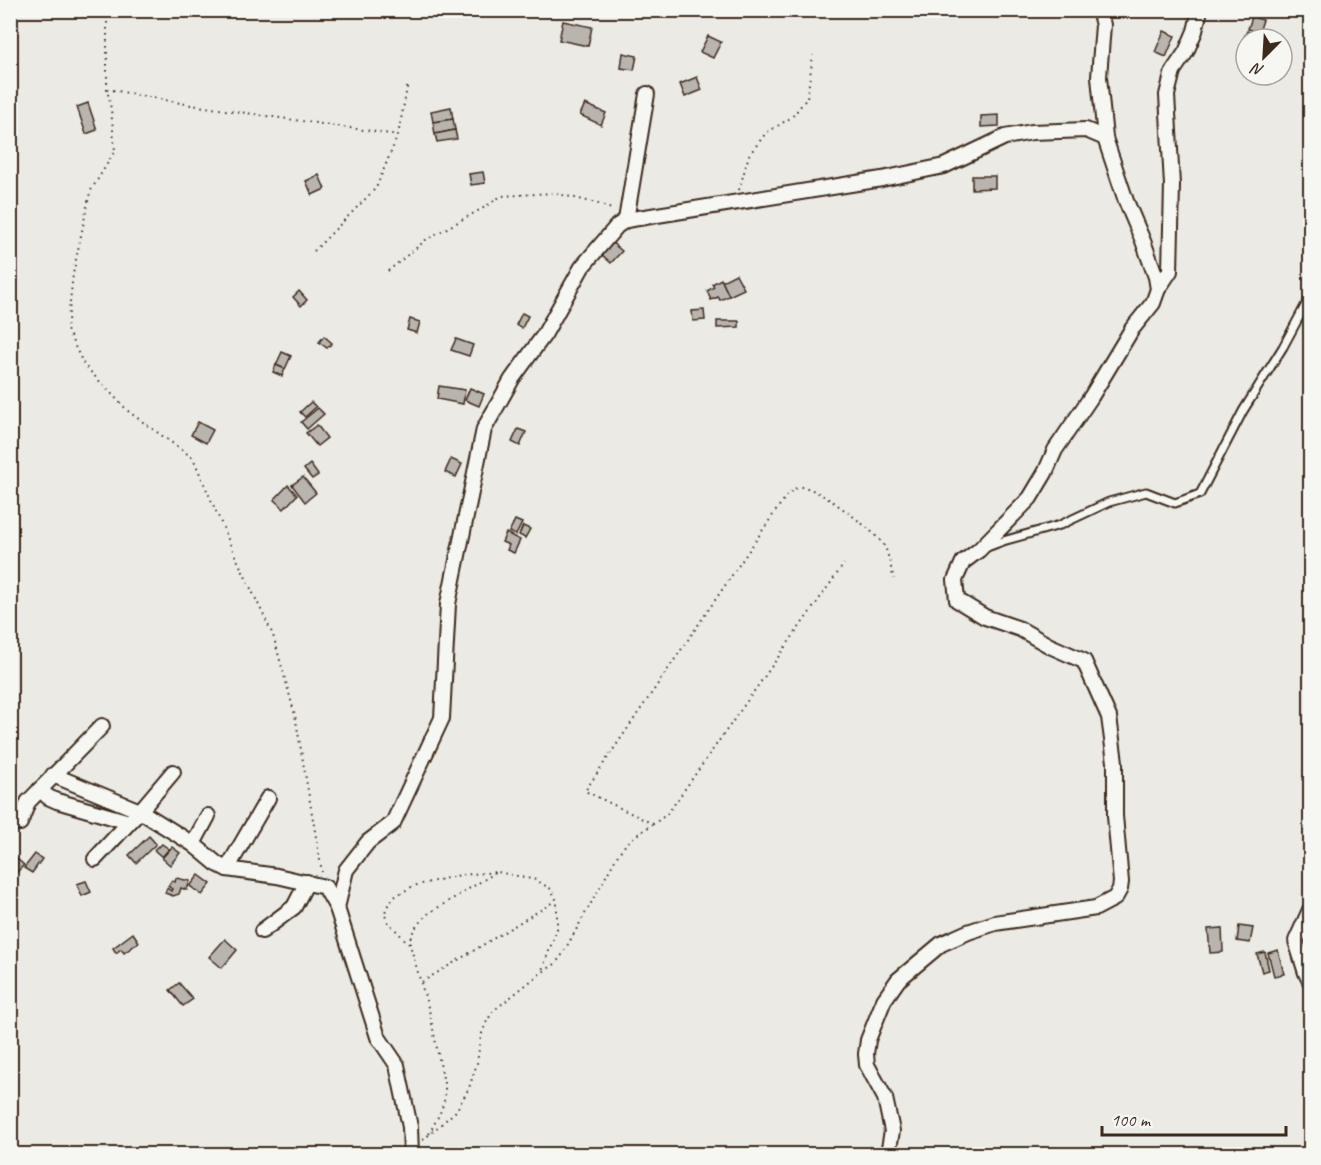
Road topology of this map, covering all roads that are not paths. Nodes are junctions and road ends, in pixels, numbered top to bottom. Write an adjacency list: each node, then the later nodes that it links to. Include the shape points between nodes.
1 (1100, 10): 4 (street, via 1103,25 1099,77)
2 (1200, 10): 6 (street, via 1195,31 1173,71 1167,94 1172,175 1170,271)
3 (647, 94): 5 (street)
4 (1105, 138): 5 (street, via 1086,130 1032,132 1005,137 944,166); 6 (street)
5 (626, 220): 22 (street, via 582,267 484,429 448,604 442,718 393,823 368,842 346,870)
6 (1158, 289): 8 (street, via 1153,303 1132,329 1055,450 1030,498)
7 (1305, 306): 8 (lane, via 1200,494 1175,503 1146,492)
8 (979, 550): 27 (street, via 963,562 955,580 957,600 1084,662 1109,717 1120,889 1115,898 1096,908 995,923 968,932 941,944 898,980 884,1000 866,1054 867,1065 885,1098 892,1131)
9 (102, 726): 11 (street)
10 (173, 772): 14 (street)
11 (53, 775): 12 (street); 14 (street)
12 (40, 789): 16 (street, via 57,801); 17 (street, via 28,802)
13 (268, 798): 20 (street)
14 (140, 811): 16 (street); 18 (street)
15 (208, 816): 18 (street)
16 (129, 822): 19 (street)
17 (20, 824)
18 (193, 844): 20 (street)
19 (94, 859)
20 (227, 869): 21 (street)
21 (307, 882): 22 (street, via 325,887); 24 (street, via 294,908)
22 (337, 908): 26 (street, via 378,1037 397,1065 410,1127)
23 (1311, 910): 25 (street, via 1296,941)
24 (262, 931)
25 (1311, 981)
26 (410, 1153)
27 (888, 1155)

